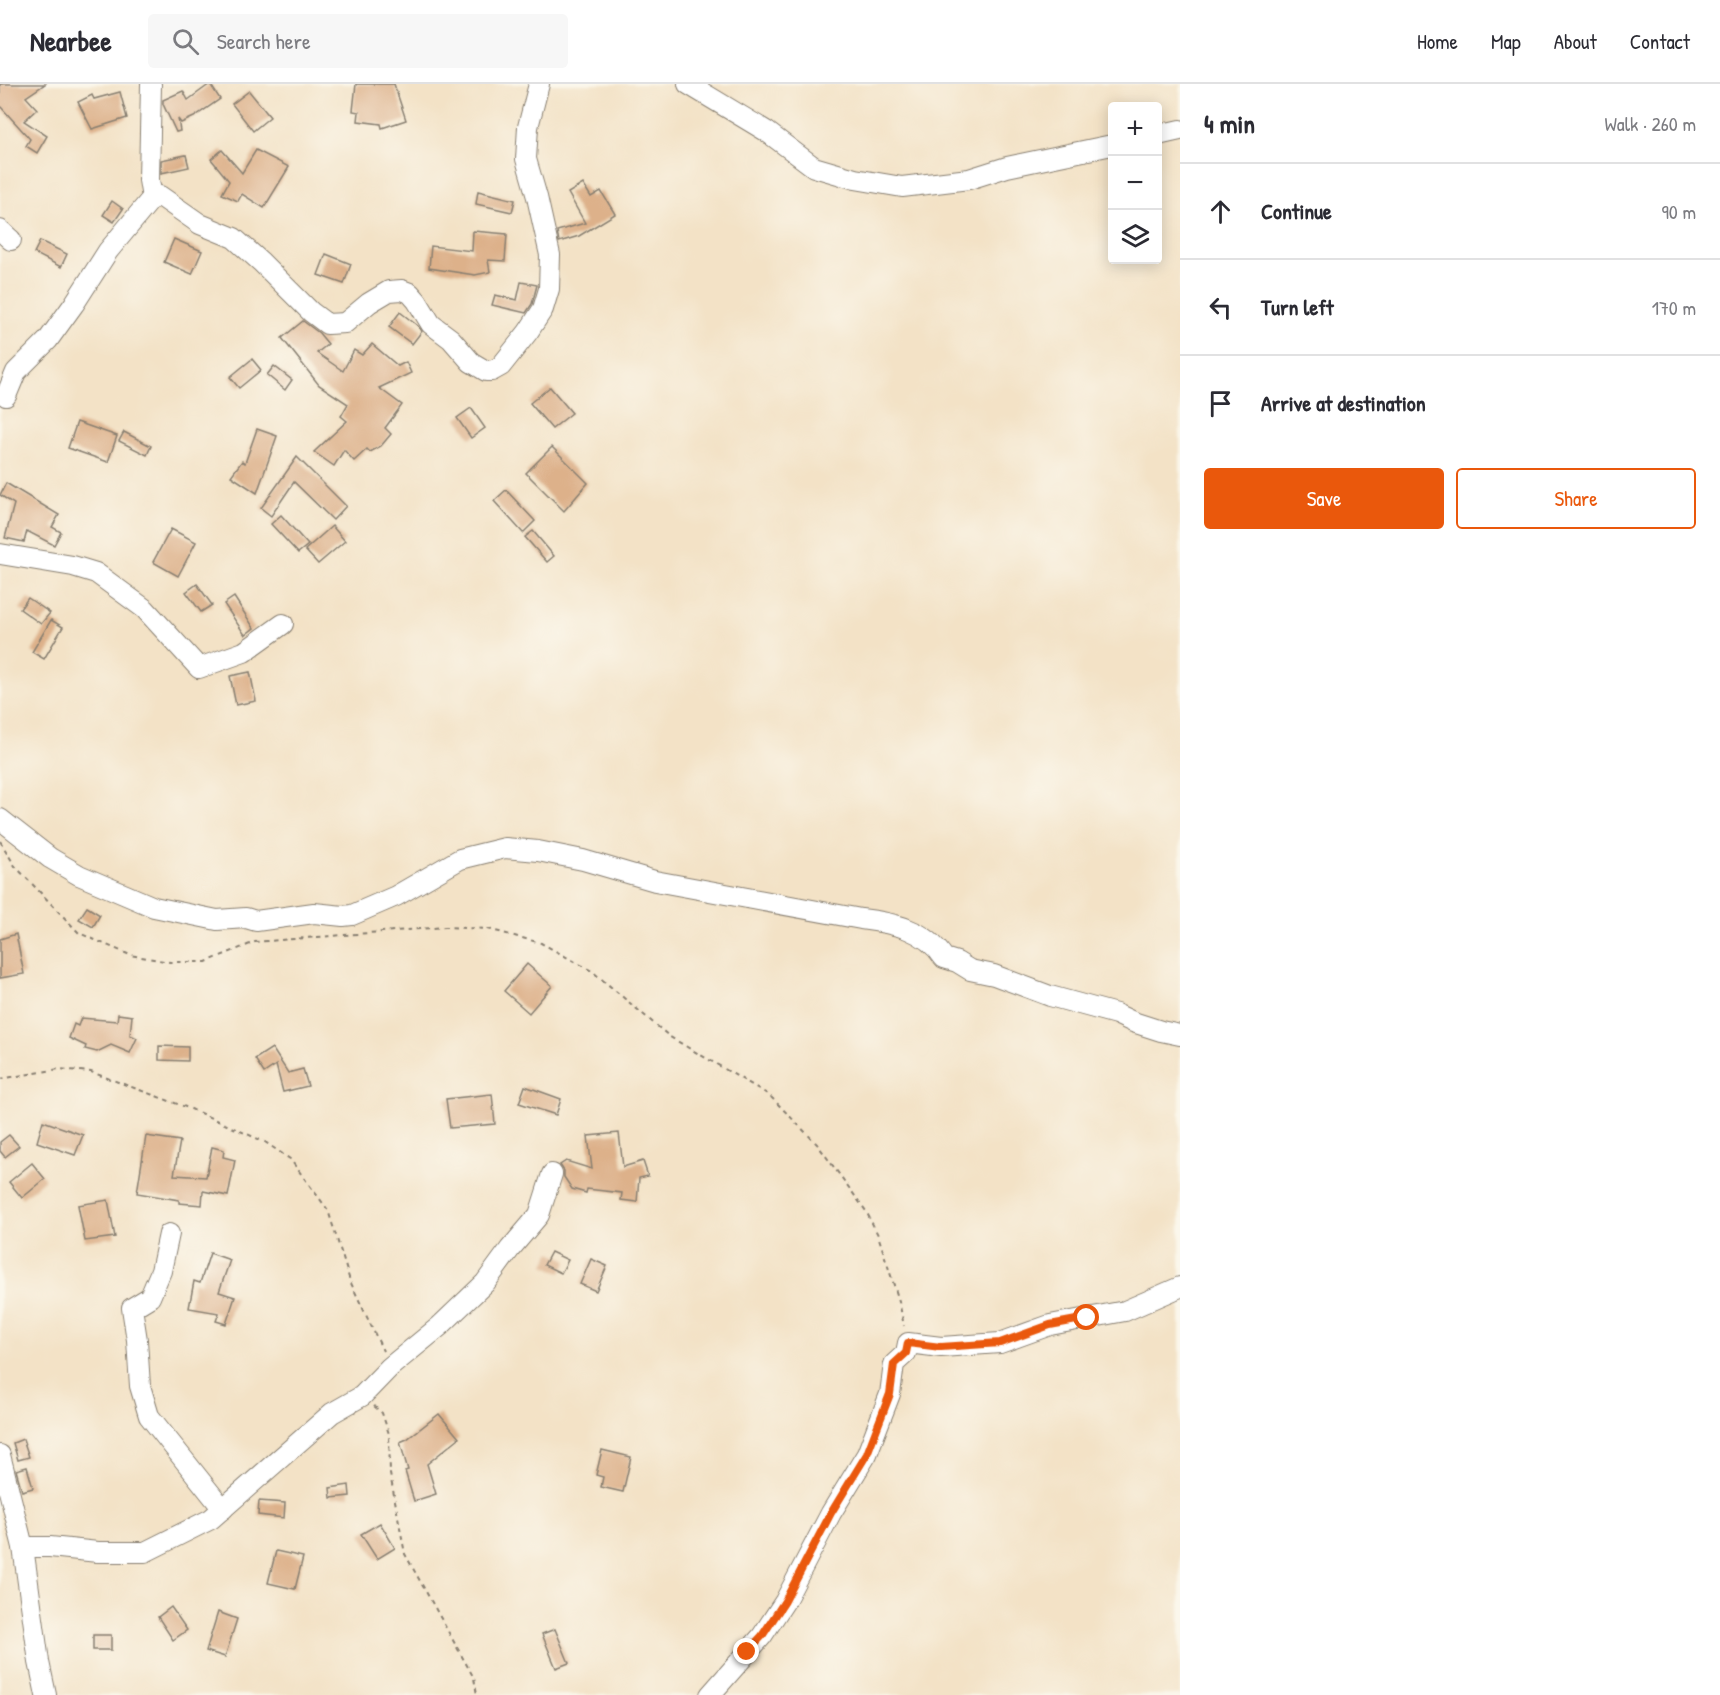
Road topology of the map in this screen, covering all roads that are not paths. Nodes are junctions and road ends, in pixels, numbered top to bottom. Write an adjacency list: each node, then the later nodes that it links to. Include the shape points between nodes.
1 (150, 84): 7 (street)
2 (539, 84): 7 (street, via 525,159 550,255 549,289 543,309 528,332 501,366 492,371 471,362 432,324 410,293 402,290 389,291 345,323 327,324 234,238 200,224 160,196)
3 (688, 84): 6 (street, via 766,131 814,166 855,179 902,187 969,178)
4 (1180, 130): 5 (street)
5 (1162, 134)
6 (1108, 146)
7 (152, 198): 8 (street, via 108,251 48,340 16,372)
8 (2, 395)
9 (0, 554): 10 (street, via 96,573 145,609 200,668 244,652)
10 (283, 624)
11 (0, 819): 12 (street, via 50,858 88,879 154,907 216,920 256,921 314,913 352,915 396,896 460,859 505,848 538,851 655,881 893,923 925,938 944,958 970,970)
12 (1180, 1035)
13 (552, 1174): 17 (street, via 539,1215 485,1283 362,1396 332,1413)
14 (169, 1234): 17 (street, via 161,1271 150,1297 132,1308 140,1386 148,1416)
15 (1180, 1287): 20 (street, via 1125,1311 1050,1325 1000,1343 941,1347 908,1343 906,1353 894,1364 890,1394 867,1454 785,1601 762,1636)
16 (0, 1455): 18 (street)
17 (223, 1509): 18 (street, via 145,1552)
18 (23, 1547): 19 (street)
19 (46, 1695)
20 (710, 1695)

